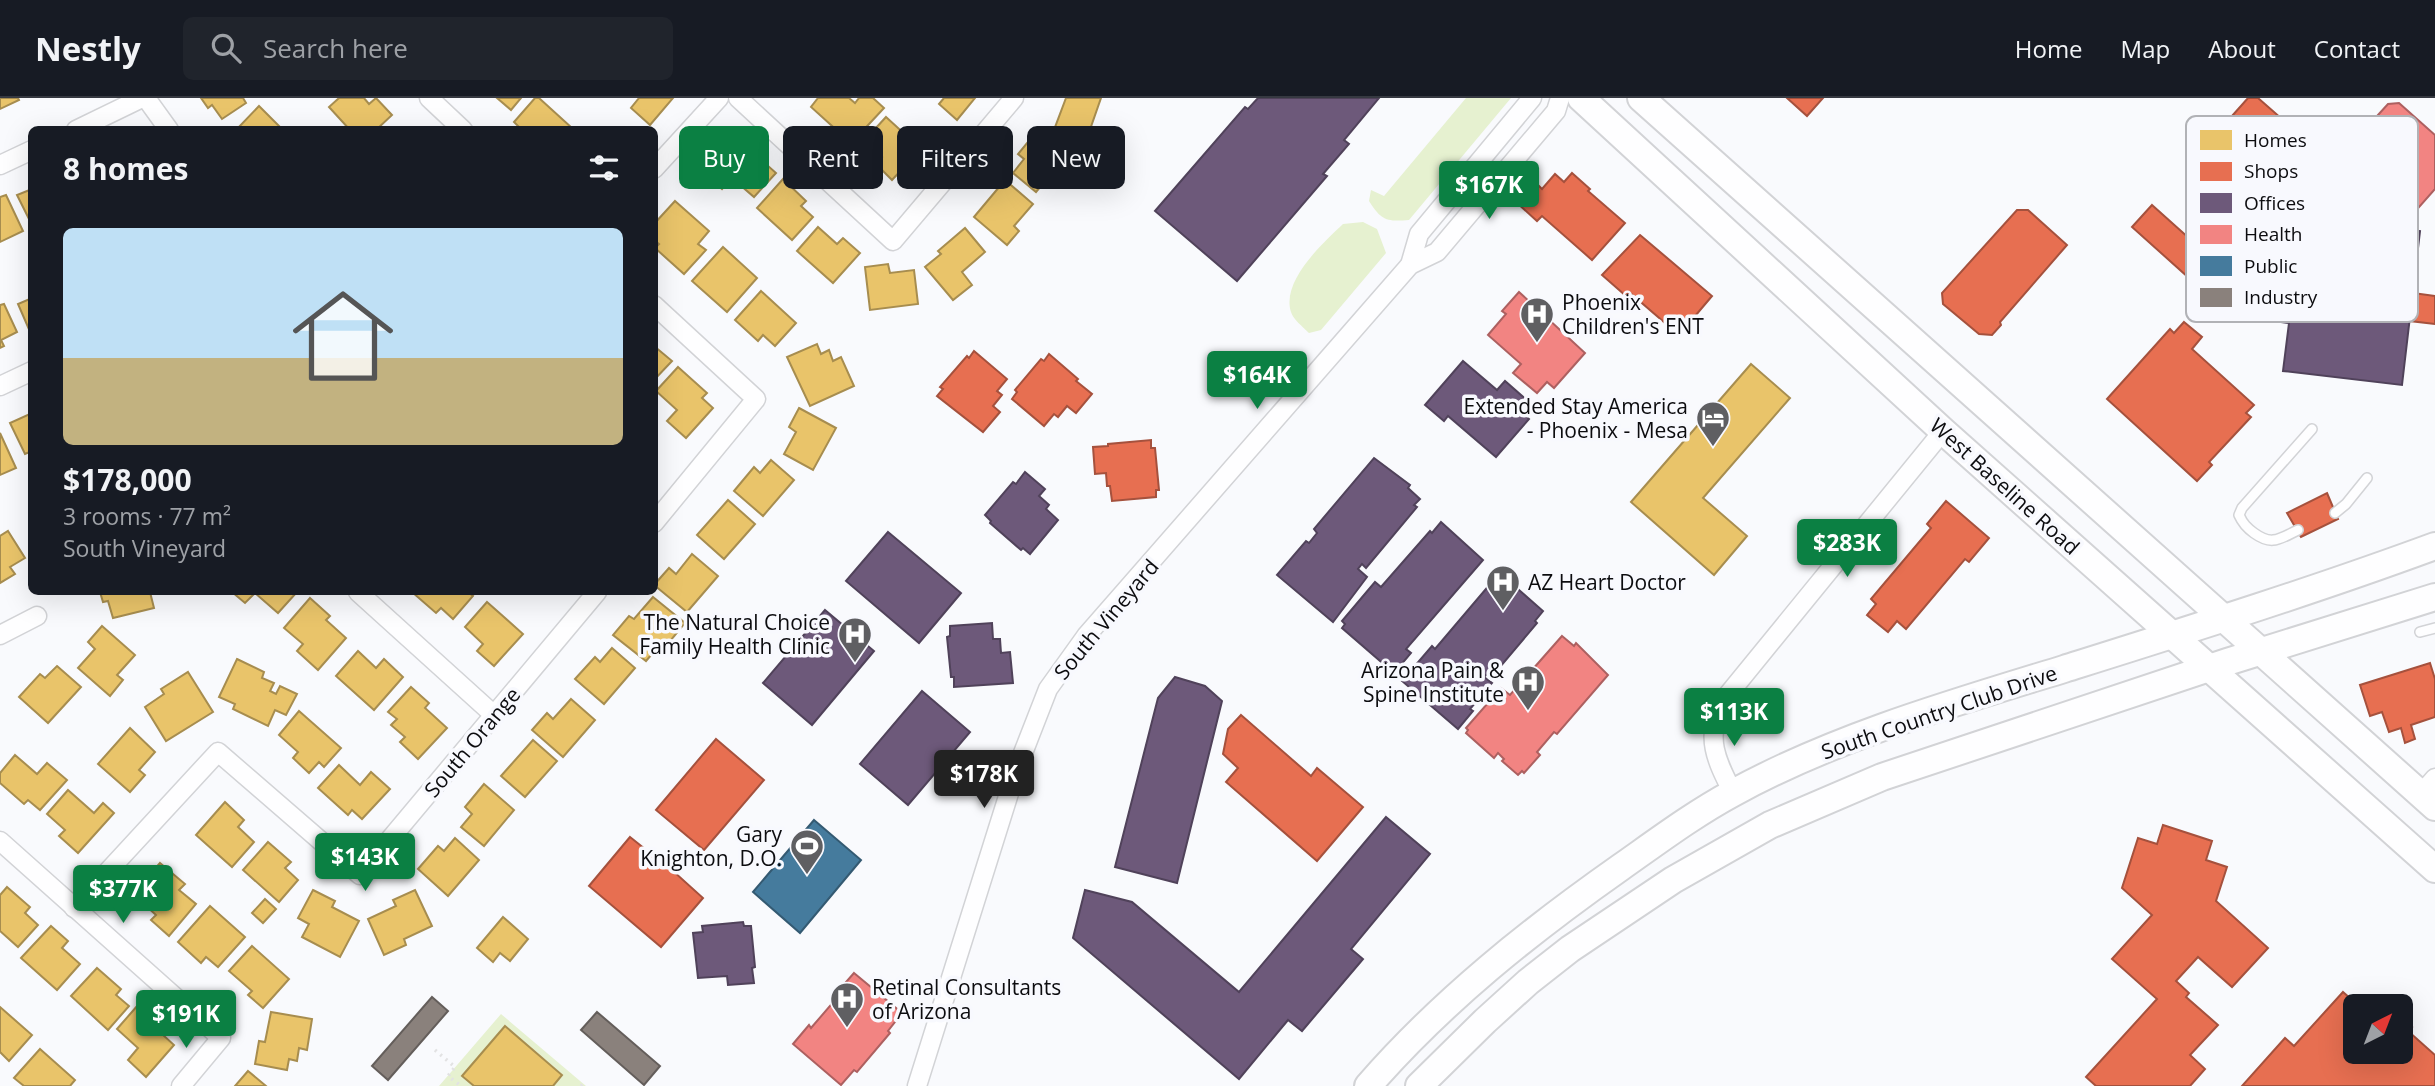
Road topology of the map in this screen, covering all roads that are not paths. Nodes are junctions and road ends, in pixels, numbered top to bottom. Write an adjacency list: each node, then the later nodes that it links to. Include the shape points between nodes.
1 (144, 98): 10 (street); 11 (street)
2 (429, 98): 12 (street)
3 (719, 98): 15 (street)
4 (738, 98): 5 (street, via 893,241)
5 (1014, 98)
6 (1532, 98): 16 (street, South Vineyard, via 1419,234)
7 (1559, 98): 16 (street, South Vineyard, via 1556,111 1437,252)
8 (1581, 98): 21 (main road, West Baseline Road)
9 (1641, 98): 31 (main road)
10 (84, 126)
11 (166, 126)
12 (459, 126)
13 (28, 152): 14 (street)
14 (0, 165)
15 (658, 165)
16 (1410, 265): 45 (street, South Vineyard, via 1086,636 1048,689 1016,771)
17 (658, 309): 24 (street, via 756,399)
18 (28, 373): 19 (street)
19 (0, 386)
20 (2312, 429): 25 (lane, via 2239,515 2244,525 2264,540)
21 (1943, 431): 35 (main road, West Baseline Road); 39 (street, via 1721,702 1714,719 1713,742 1718,765)
22 (2367, 478): 23 (lane)
23 (2335, 513)
24 (658, 518)
25 (2298, 530)
26 (2435, 546): 31 (main road, South Country Club Drive)
27 (361, 595): 38 (street)
28 (594, 595): 38 (street, South Orange)
29 (2435, 597): 36 (main road, South Country Club Drive)
30 (37, 616): 34 (street)
31 (2224, 618): 35 (main road, South Country Club Drive); 36 (main road)
32 (2435, 628): 33 (lane)
33 (2420, 632)
34 (0, 635)
35 (2172, 635): 37 (main road, West Baseline Road); 39 (main road, South Country Club Drive, via 1879,729)
36 (2261, 652): 37 (main road, South Country Club Drive); 40 (main road)
37 (2209, 669): 42 (main road, West Baseline Road); 47 (main road, South Country Club Drive, via 1882,777 1770,825 1673,880 1570,949 1528,982)
38 (494, 715): 43 (street, South Orange, via 360,875 218,752)
39 (1733, 793): 46 (main road, South Country Club Drive, via 1528,936 1426,1024)
40 (2430, 793)
41 (0, 841): 43 (street)
42 (2435, 869)
43 (74, 908): 44 (street, via 221,1038)
44 (181, 1086)
45 (917, 1086)
46 (1368, 1086)
47 (1419, 1086)

